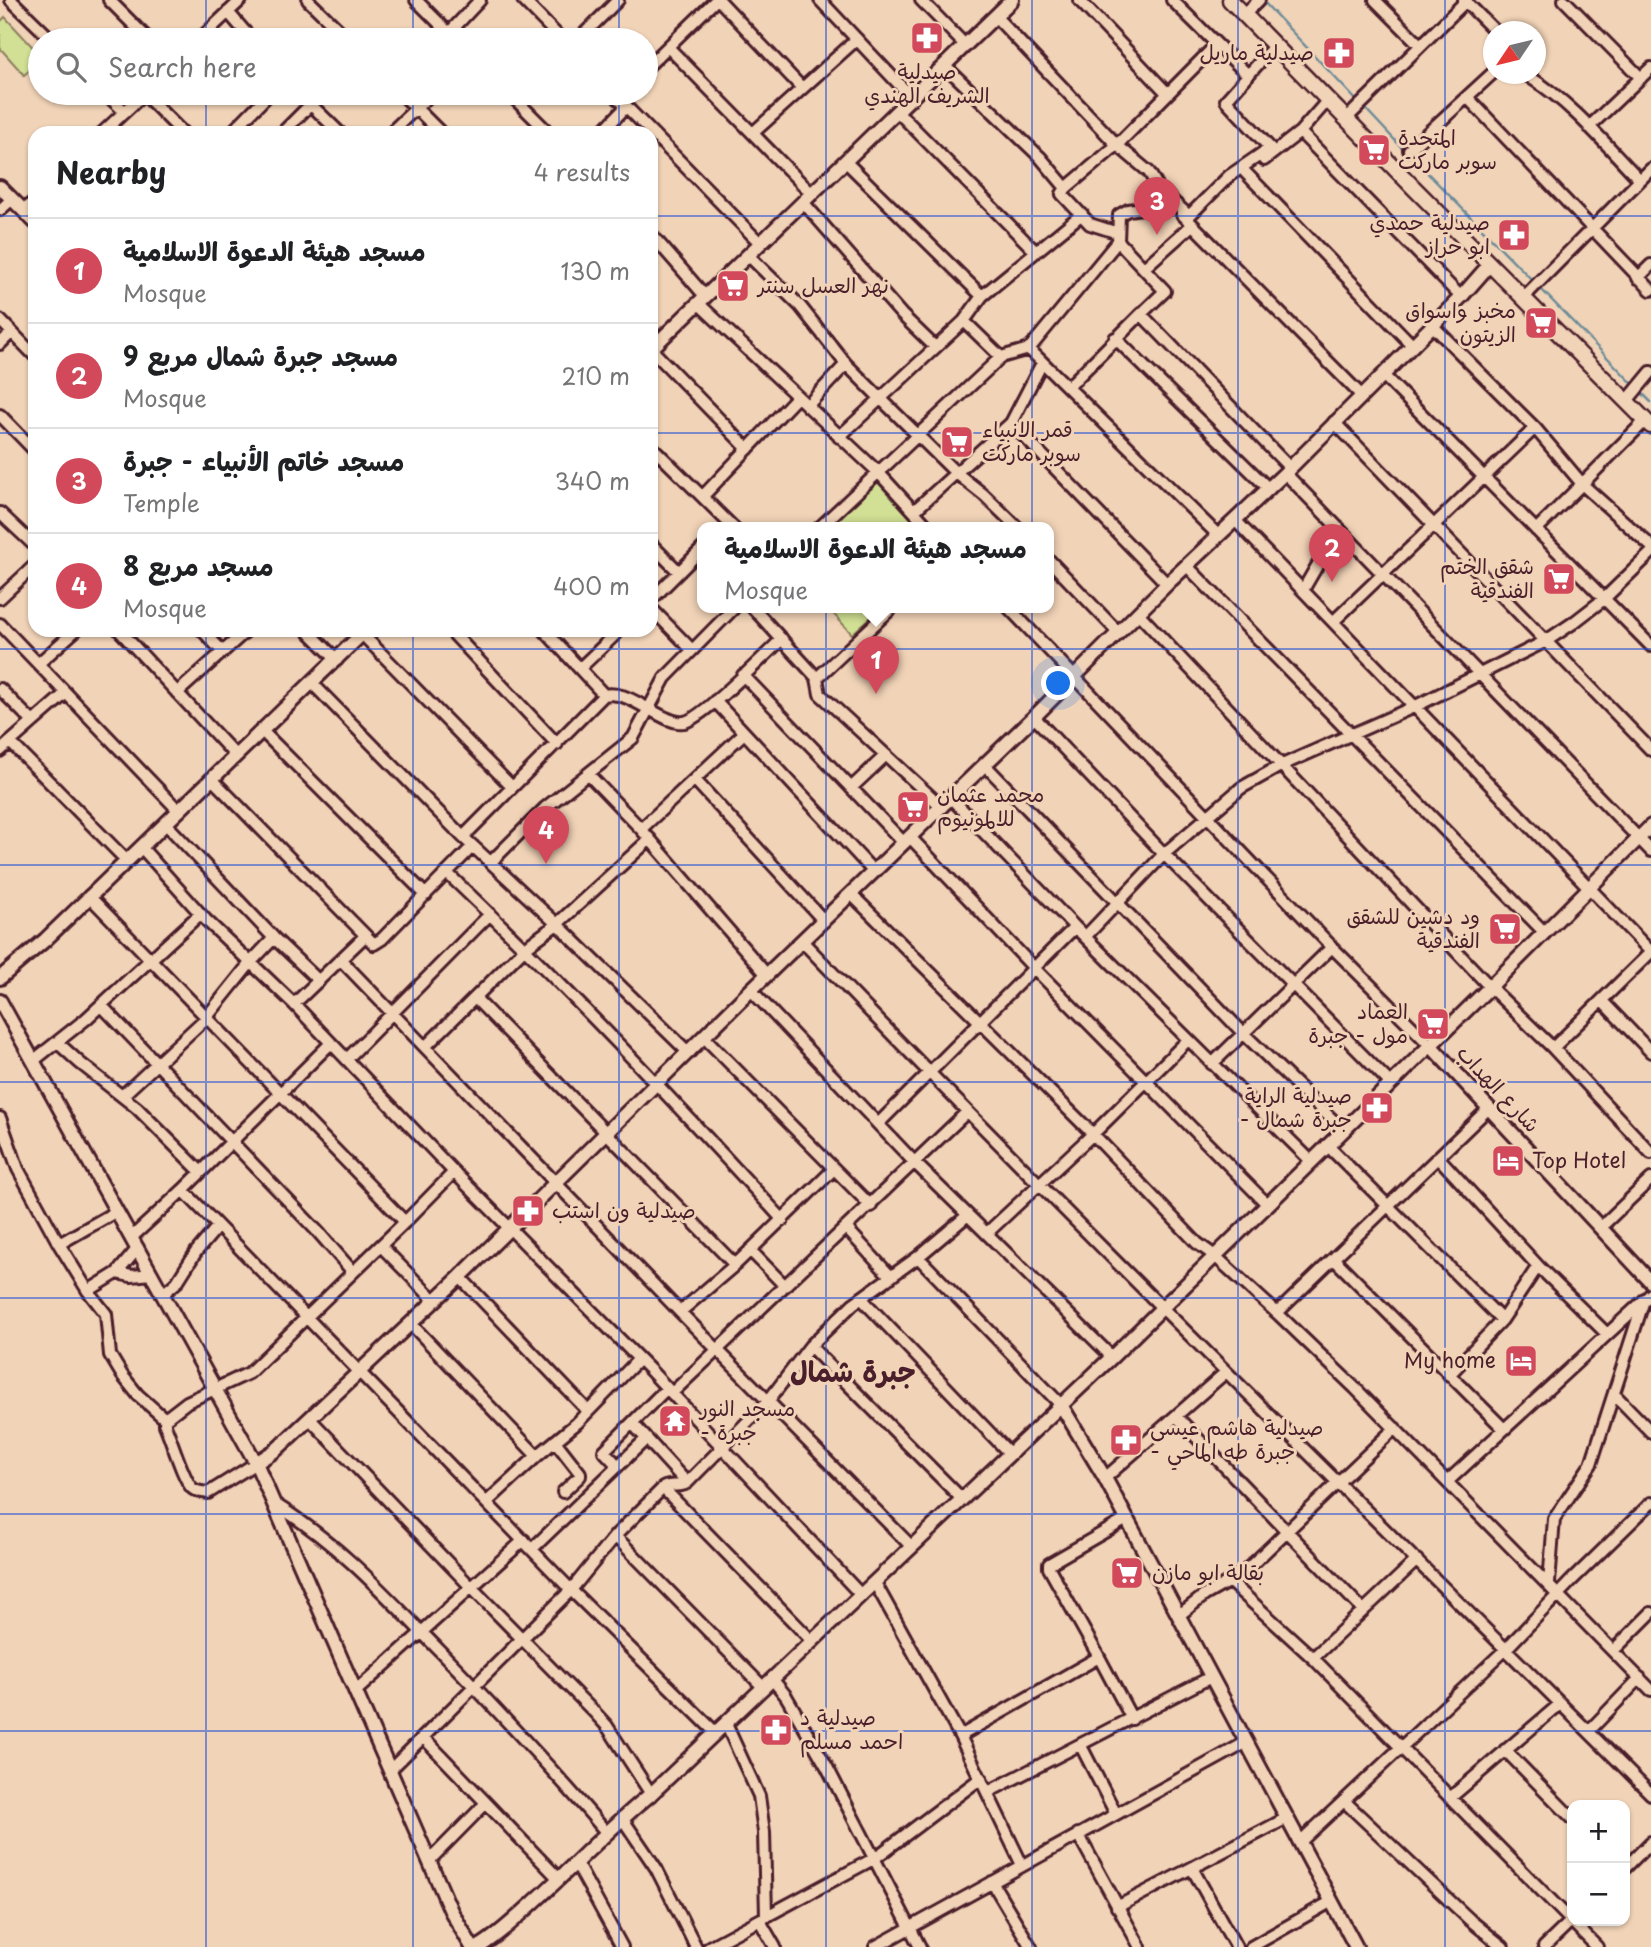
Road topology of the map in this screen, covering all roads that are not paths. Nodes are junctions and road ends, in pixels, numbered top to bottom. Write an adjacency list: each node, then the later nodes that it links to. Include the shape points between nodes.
1 (11, 0): 24 (street)
2 (109, 0): 25 (street)
3 (241, 0): 20 (street)
4 (308, 0): 28 (street)
5 (416, 0): 29 (street)
6 (480, 0): 30 (street)
7 (523, 0): 31 (street)
8 (618, 0): 32 (street)
9 (718, 0): 38 (street); 46 (street)
10 (820, 0): 33 (street)
11 (921, 0): 37 (street)
12 (1012, 0): 22 (street)
13 (1079, 0): 47 (street)
14 (1172, 0): 34 (street)
15 (1230, 0): 21 (main road)
16 (1259, 0): 21 (street)
17 (1375, 0): 36 (street)
18 (1564, 0): 43 (street)
19 (1466, 1): 23 (street); 36 (street)
20 (228, 12): 26 (street); 27 (street)
21 (1244, 15): 35 (main road)
22 (996, 17): 37 (street); 79 (street)
23 (1485, 21)
24 (40, 28)
25 (137, 28)
26 (211, 28)
27 (242, 28)
28 (337, 28)
29 (444, 28)
30 (458, 28)
31 (550, 28)
32 (590, 28)
33 (857, 39): 46 (street); 49 (street)
34 (1216, 45): 42 (street); 47 (street)
35 (1275, 45): 42 (street); 51 (main road)
36 (1420, 45): 64 (street)
37 (966, 46): 40 (street)
38 (668, 47): 39 (street); 76 (street)
39 (658, 57)
40 (945, 66): 49 (street); 89 (street)
41 (1651, 68): 43 (street)
42 (1248, 75): 50 (street)
43 (1641, 78): 75 (street)
44 (1483, 82): 48 (street)
45 (1541, 84): 75 (street)
46 (802, 88): 76 (street)
47 (1167, 93): 79 (street)
48 (1467, 97): 80 (street); 98 (street)
49 (912, 98): 63 (street)
50 (1226, 100): 81 (street); 85 (street, via 1270,148)
51 (1328, 100): 64 (main road); 77 (street)
52 (118, 105): 62 (street)
53 (131, 105): 62 (street)
54 (156, 105): 66 (street)
55 (258, 105): 67 (street)
56 (310, 105): 68 (street); 69 (street)
57 (413, 105): 61 (street)
58 (419, 105): 61 (street)
59 (521, 105): 72 (street)
60 (627, 106): 73 (street); 74 (street)
61 (416, 108): 70 (street); 71 (street)
62 (124, 111): 65 (street)
63 (898, 113): 82 (street); 102 (street)
64 (1346, 119): 104 (main road)
65 (109, 126)
66 (176, 126)
67 (238, 126)
68 (289, 126)
69 (332, 126)
70 (397, 126)
71 (434, 126)
72 (542, 126)
73 (608, 126)
74 (646, 126)
75 (1589, 127): 86 (street)
76 (754, 132): 90 (street)
77 (1300, 132): 81 (street); 110 (street)
78 (658, 138): 101 (street)
79 (1117, 145): 87 (street, via 1149,172); 89 (street)
80 (1409, 150)
81 (1278, 151): 84 (street)
82 (846, 162): 90 (street); 109 (street)
83 (1651, 169): 86 (street)
84 (1245, 172): 85 (street); 121 (street)
85 (1229, 179): 87 (street, via 1189,216); 97 (street)
86 (1640, 180): 98 (street)
87 (1156, 186): 97 (street); 99 (street, via 1142,208 1119,215)
88 (0, 187): 91 (street)
89 (1066, 188): 95 (street, via 1062,194)
90 (808, 198): 101 (street); 122 (street, via 902,315)
91 (12, 199): 93 (street); 94 (street)
92 (28, 207): 94 (street)
93 (0, 210)
94 (24, 211): 96 (street)
95 (1082, 214): 99 (street, via 1090,224); 102 (street)
96 (28, 215)
97 (1190, 223): 106 (street); 132 (street)
98 (1591, 229): 107 (street); 111 (street)
99 (1118, 237): 106 (street); 124 (street)
100 (658, 243): 112 (street)
101 (760, 243): 103 (street)
102 (1035, 251): 109 (street)
103 (748, 255): 112 (street); 128 (street, via 800,306)
104 (1490, 264): 110 (street); 111 (main road)
105 (1651, 265): 107 (street)
106 (1144, 268): 113 (street, via 1165,291)
107 (1638, 278): 108 (street)
108 (1651, 290)
109 (982, 296): 115 (street)
110 (1461, 297): 116 (street)
111 (1523, 298): 135 (main road)
112 (702, 300): 119 (street); 133 (street)
113 (1141, 314): 118 (street); 147 (street)
114 (0, 320): 117 (street)
115 (964, 321): 122 (street); 126 (street)
116 (1433, 326): 121 (street); 141 (street)
117 (11, 333): 120 (street); 123 (street)
118 (1115, 338): 131 (street); 152 (street)
119 (658, 342)
120 (0, 344)
121 (1413, 346): 130 (street)
122 (935, 347): 134 (street)
123 (28, 349)
124 (1029, 349): 126 (street); 127 (street)
125 (658, 356): 145 (street)
126 (1001, 357): 142 (street)
127 (1042, 363): 131 (street); 139 (street)
128 (846, 364): 134 (street); 136 (street)
129 (1651, 372): 135 (street)
130 (1383, 375): 132 (street); 150 (street)
131 (1068, 387): 164 (street)
132 (1362, 396): 138 (street)
133 (797, 397): 136 (street); 145 (street)
134 (880, 398): 142 (street); 143 (street)
135 (1627, 401): 140 (main road)
136 (807, 406): 143 (street)
137 (0, 415): 144 (street)
138 (1334, 422): 147 (street); 161 (street)
139 (1011, 423): 149 (street); 177 (street)
140 (1648, 423): 151 (street)
141 (1535, 428): 150 (street); 151 (street)
142 (917, 435): 148 (street); 149 (street)
143 (839, 437): 148 (street)
144 (28, 444)
145 (748, 449): 153 (street)
146 (658, 453): 153 (street)
147 (1287, 470): 152 (street); 162 (street)
148 (878, 472): 154 (street); 158 (street)
149 (955, 472): 154 (street); 160 (street)
150 (1483, 476): 161 (street); 163 (street)
151 (1583, 485): 163 (street); 166 (street)
152 (1269, 489): 156 (street)
153 (703, 496): 157 (street)
154 (914, 511): 159 (street)
155 (0, 513): 165 (street)
156 (1235, 520): 164 (street); 178 (street)
157 (725, 522)
158 (825, 522)
159 (924, 522)
160 (1012, 522)
161 (1433, 524): 176 (street); 202 (street)
162 (1339, 528): 176 (street); 178 (street)
163 (1536, 530): 181 (street)
164 (1218, 535): 171 (street)
165 (28, 539)
166 (1651, 547)
167 (658, 551): 174 (street)
168 (1651, 553): 181 (street)
169 (697, 554): 174 (street)
170 (1054, 564): 172 (street)
171 (1187, 566): 177 (street); 225 (street)
172 (1059, 569): 175 (street); 190 (street)
173 (28, 572): 180 (street)
174 (679, 572): 179 (street)
175 (1054, 574)
176 (1383, 575): 188 (street); 209 (street)
177 (1167, 584): 186 (street)
178 (1303, 590): 188 (street)
179 (658, 593)
180 (0, 598)
181 (1604, 598): 202 (street); 203 (street)
182 (729, 613): 204 (street)
183 (758, 613): 201 (street)
184 (887, 613): 212 (street)
185 (1018, 613): 211 (street)
186 (1138, 613): 190 (street); 233 (street)
187 (658, 615): 204 (street)
188 (1334, 621): 219 (street)
189 (0, 624): 207 (street)
190 (1118, 632): 211 (street)
191 (68, 637): 207 (street)
192 (125, 637): 216 (street)
193 (209, 637): 205 (street)
194 (239, 637): 205 (street)
195 (314, 637): 206 (street)
196 (359, 637): 206 (street)
197 (369, 637): 237 (street)
198 (457, 637): 227 (street)
199 (551, 637): 208 (street)
200 (613, 637): 208 (street)
201 (782, 639): 210 (street); 212 (street)
202 (1546, 641): 209 (street); 228 (street)
203 (1651, 646)
204 (692, 650): 220 (street, via 664,678)
205 (222, 651): 216 (street)
206 (337, 660): 213 (street)
207 (39, 663): 215 (street)
208 (580, 668): 217 (street)
209 (1478, 674): 219 (street); 246 (street)
210 (743, 675): 218 (street); 238 (street)
211 (1074, 676): 221 (street); 241 (street)
212 (817, 678): 230 (street, via 820,694)
213 (312, 684): 223 (street); 245 (street)
214 (0, 689): 222 (street)
215 (66, 692): 222 (street); 240 (street)
216 (177, 693): 231 (street)
217 (604, 695): 220 (street, via 612,693); 227 (street)
218 (715, 701): 220 (street, via 681,723); 224 (street)
219 (1416, 706): 225 (street); 257 (street)
220 (648, 709): 234 (street, via 633,738)
221 (1034, 717): 232 (street); 252 (street)
222 (33, 722): 226 (street)
223 (262, 731): 231 (street); 259 (street)
224 (744, 733): 236 (street); 255 (street)
225 (1350, 733): 233 (street); 267 (street)
226 (10, 742): 229 (street); 253 (street)
227 (557, 744): 237 (street)
228 (1651, 750)
229 (0, 751)
230 (886, 755): 238 (street); 239 (street)
231 (236, 756): 235 (street)
232 (985, 765): 239 (street); 261 (street)
233 (1282, 765): 241 (street, via 1241,788); 283 (street)
234 (588, 774): 244 (street); 254 (street, via 545,807)
235 (212, 779): 240 (street); 268 (street)
236 (695, 780): 244 (street); 264 (street)
237 (512, 787): 245 (street)
238 (851, 788): 248 (street)
239 (946, 803): 248 (street); 266 (street)
240 (180, 811): 242 (street)
241 (1207, 816): 252 (street); 272 (street)
242 (166, 824): 250 (street); 270 (street)
243 (1651, 826): 246 (street)
244 (641, 829): 247 (street)
245 (463, 837): 249 (street)
246 (1639, 838): 251 (street); 257 (street)
247 (650, 839): 265 (street); 279 (street)
248 (907, 840): 255 (street); 278 (street)
249 (473, 846): 254 (street); 256 (street)
250 (141, 847): 253 (street); 262 (street)
251 (1651, 850)
252 (1164, 854): 261 (street); 282 (street)
253 (127, 861): 260 (street)
254 (491, 862): 265 (street)
255 (874, 872): 258 (street)
256 (447, 873): 259 (street); 263 (street)
257 (1590, 889): 267 (street); 274 (street)
258 (851, 894): 264 (street); 292 (street)
259 (426, 895): 268 (street, via 378,943)
260 (89, 896): 276 (street); 280 (street)
261 (1117, 904): 269 (street); 293 (street)
262 (200, 914): 276 (street); 277 (street)
263 (490, 914): 273 (street); 290 (street)
264 (824, 921): 271 (street)
265 (557, 924): 273 (street); 302 (street)
266 (1075, 927): 269 (street); 278 (street)
267 (1545, 933): 283 (street)
268 (365, 936): 275 (street)
269 (1085, 937): 295 (street)
270 (274, 939): 277 (street); 281 (street)
271 (803, 941): 279 (street); 307 (street)
272 (1332, 947): 282 (street); 299 (street)
273 (525, 948): 285 (street); 309 (street)
274 (1651, 952): 287 (street)
275 (341, 960): 281 (street); 290 (street)
276 (152, 961): 289 (street); 291 (street)
277 (251, 962): 288 (street); 291 (street)
278 (1034, 968): 292 (street); 308 (street)
279 (766, 975): 284 (street)
280 (0, 978)
281 (319, 981): 288 (street)
282 (1293, 986): 293 (street); 310 (street)
283 (1490, 987): 299 (street); 301 (street)
284 (751, 990): 294 (street); 316 (street)
285 (475, 998): 300 (street); 318 (street)
286 (0, 1001): 304 (street)
287 (1602, 1001): 298 (street); 301 (street)
288 (294, 1004): 297 (street)
289 (101, 1005): 296 (street); 305 (street)
290 (393, 1013): 300 (street); 303 (street)
291 (206, 1018): 305 (street); 311 (street)
292 (981, 1022): 307 (street); 319 (street)
293 (1243, 1033): 306 (street); 317 (street)
294 (704, 1037): 302 (street); 326 (street)
295 (1188, 1040): 306 (street); 308 (street)
296 (58, 1043): 304 (street); 312 (street)
297 (331, 1043): 303 (street); 311 (street)
298 (1648, 1043)
299 (1431, 1045): 310 (street); 313 (street, شارع الهداب)
300 (426, 1046): 330 (street)
301 (1553, 1048): 322 (street)
302 (689, 1053): 309 (street)
303 (347, 1059): 328 (street)
304 (33, 1061): 336 (street)
305 (157, 1063): 312 (street); 320 (street)
306 (1212, 1064): 324 (street)
307 (930, 1074): 314 (street); 316 (street)
308 (1146, 1080): 319 (street); 333 (street)
309 (657, 1084): 318 (street); 338 (street)
310 (1391, 1084): 317 (street)
311 (280, 1094): 320 (street); 339 (street)
312 (123, 1095): 327 (street)
313 (1489, 1108): 323 (street); 341 (street, شارع الهداب)
314 (967, 1112): 325 (street); 331 (street)
315 (0, 1118): 346 (street, via 19,1169)
316 (878, 1124): 325 (street)
317 (1343, 1130): 321 (street)
318 (607, 1132): 330 (street); 352 (street)
319 (1093, 1134): 331 (street); 349 (street, via 1197,1243)
320 (232, 1142): 327 (street); 354 (street)
321 (1327, 1145): 324 (street); 335 (street)
322 (1651, 1153)
323 (1438, 1157): 335 (street); 353 (street)
324 (1311, 1161): 333 (street)
325 (915, 1163): 334 (street); 337 (street)
326 (834, 1168): 334 (street); 338 (street)
327 (201, 1172): 332 (street)
328 (454, 1172): 339 (street); 342 (street)
329 (1651, 1179): 341 (street)
330 (557, 1182): 342 (street); 367 (street)
331 (1039, 1184): 344 (street); 366 (street)
332 (183, 1190): 340 (street); 345 (street)
333 (1267, 1204): 349 (street)
334 (871, 1206): 343 (street)
335 (1387, 1206): 351 (street); 370 (street)
336 (117, 1212): 345 (street); 346 (street)
337 (968, 1215): 344 (street); 350 (street)
338 (783, 1220): 348 (street)
339 (405, 1222): 347 (street)
340 (218, 1226): 362 (street); 369 (street)
341 (1601, 1227): 359 (street, شارع الهداب)
342 (509, 1228): 358 (street); 376 (street)
343 (847, 1229): 357 (street); 360 (street)
344 (987, 1233): 375 (street)
345 (135, 1243): 355 (street); 356 (street)
346 (59, 1244): 361 (street)
347 (381, 1246): 354 (street); 365 (street)
348 (750, 1250): 352 (street); 360 (street)
349 (1215, 1256): 366 (street); 368 (street)
350 (918, 1257): 357 (street); 384 (street)
351 (1334, 1259): 368 (street); 379 (street)
352 (735, 1265): 367 (street)
353 (1538, 1266): 370 (street); 372 (street)
354 (353, 1272): 369 (street)
355 (117, 1273): 356 (street); 361 (street)
356 (152, 1273): 362 (street)
357 (891, 1277): 364 (street)
358 (460, 1278): 365 (street); 385 (street)
359 (1651, 1282)
360 (785, 1286): 374 (street)
361 (88, 1291): 387 (street, via 106,1314 110,1355 122,1375)
362 (163, 1294): 380 (street)
363 (1648, 1297): 372 (street); 382 (street)
364 (861, 1298): 373 (street); 396 (street)
365 (435, 1301): 371 (street)
366 (1161, 1308): 375 (street); 378 (street)
367 (680, 1312): 374 (street)
368 (1277, 1313): 390 (street)
369 (306, 1318): 377 (street); 380 (street, via 249,1373)
370 (1502, 1320): 379 (street)
371 (411, 1324): 377 (street); 397 (street)
372 (1607, 1335): 391 (street)
373 (810, 1346): 383 (street); 406 (street)
374 (718, 1349): 381 (street); 383 (street)
375 (1112, 1357): 384 (street)
376 (639, 1359): 381 (street); 385 (street)
377 (360, 1371): 388 (street); 407 (street)
378 (1226, 1372): 386 (street); 402 (street)
379 (1449, 1375): 391 (street)
380 (216, 1388): 387 (street); 398 (street)
381 (669, 1391): 389 (street); 395 (street)
382 (1614, 1395): 392 (street); 419 (street, via 1591,1464 1554,1520)
383 (769, 1400): 395 (street); 414 (street)
384 (1061, 1405): 396 (street); 400 (street)
385 (588, 1411): 394 (street)
386 (1176, 1416): 400 (street); 411 (street)
387 (165, 1419): 398 (street, via 187,1478 200,1492 208,1493)
388 (310, 1419): 398 (street); 420 (street)
389 (633, 1424): 393 (street); 399 (street, via 604,1451)
390 (1395, 1428): 401 (street); 402 (street)
391 (1504, 1429): 401 (street)
392 (1651, 1432)
393 (646, 1439): 399 (street); 403 (street)
394 (555, 1441): 397 (street); 405 (street, via 580,1473)
395 (720, 1447): 403 (street); 422 (street)
396 (1010, 1454): 406 (street)
397 (537, 1456): 407 (street)
398 (256, 1464): 409 (street)
399 (618, 1466): 415 (street)
400 (1105, 1478): 410 (street)
401 (1448, 1481): 419 (street)
402 (1340, 1482): 411 (street); 416 (street)
403 (687, 1483): 404 (street)
404 (663, 1488): 412 (street); 429 (street)
405 (563, 1492)
406 (962, 1499): 414 (street)
407 (487, 1502): 413 (street)
408 (1651, 1503): 423 (street)
409 (275, 1504): 427 (street, via 351,1560); 439 (street)
410 (1127, 1519): 426 (street); 432 (street, via 1049,1564)
411 (1287, 1533): 417 (street); 424 (street)
412 (615, 1536): 421 (street); 436 (street)
413 (524, 1540): 415 (street); 420 (street)
414 (912, 1547): 418 (street)
415 (532, 1549): 421 (street)
416 (1417, 1560): 424 (street); 430 (street)
417 (1229, 1581): 426 (street); 433 (street)
418 (875, 1583): 422 (street); 444 (street)
419 (1549, 1583): 423 (street)
420 (472, 1588): 427 (street); 428 (street)
421 (571, 1590): 428 (street); 442 (street)
422 (861, 1595): 429 (street)
423 (1558, 1595): 430 (street); 431 (street)
424 (1363, 1610): 433 (street)
425 (1651, 1613): 431 (street)
426 (1178, 1616): 434 (street)
427 (422, 1633): 437 (street); 439 (street)
428 (522, 1638): 437 (street); 453 (street, via 607,1726)
429 (813, 1642): 436 (street)
430 (1505, 1650): 440 (street); 448 (street)
431 (1614, 1650): 435 (street)
432 (1099, 1657): 441 (street); 444 (street)
433 (1313, 1658): 448 (street)
434 (1211, 1677): 441 (street); 446 (street)
435 (1640, 1678): 438 (street); 443 (street)
436 (769, 1684): 442 (street); 466 (street, via 786,1696)
437 (473, 1686): 445 (street); 462 (street)
438 (1651, 1690)
439 (355, 1692): 450 (street)
440 (1560, 1704): 443 (street); 449 (street)
441 (1132, 1719): 447 (street)
442 (721, 1729): 453 (street); 477 (street, via 760,1796)
443 (1589, 1731): 454 (street)
444 (960, 1736): 451 (street)
445 (423, 1737): 450 (street); 457 (street)
446 (1247, 1742): 459 (street); 461 (street)
447 (1081, 1746): 452 (street); 459 (street)
448 (1400, 1748): 455 (street); 456 (street)
449 (1505, 1750): 455 (street); 458 (street)
450 (390, 1770): 467 (street)
451 (981, 1778): 452 (street); 466 (street)
452 (988, 1792): 470 (street)
453 (651, 1794): 460 (street)
454 (1651, 1794)
455 (1450, 1798): 476 (street)
456 (1344, 1801): 465 (street); 494 (street)
457 (486, 1802): 467 (street); 472 (street)
458 (1567, 1813)
459 (1116, 1814): 463 (street)
460 (622, 1818): 462 (street); 484 (street, via 656,1868)
461 (1287, 1818): 465 (street); 471 (street)
462 (606, 1832): 468 (street)
463 (1078, 1834): 470 (street); 475 (street)
464 (1651, 1842): 469 (street)
465 (1300, 1843): 474 (street)
466 (875, 1858): 477 (street); 480 (street)
467 (429, 1861): 481 (street)
468 (576, 1863): 472 (street); 483 (street)
469 (1630, 1863)
470 (1023, 1865): 473 (street)
471 (1192, 1868): 475 (street); 491 (street)
472 (559, 1879): 482 (street)
473 (992, 1882): 480 (street); 489 (street)
474 (1332, 1901): 492 (street); 493 (street)
475 (1118, 1907): 490 (street)
476 (1567, 1917)
477 (763, 1918): 485 (street); 486 (street)
478 (1567, 1925): 495 (street)
479 (1576, 1926): 496 (street)
480 (910, 1929): 487 (street); 488 (street)
481 (472, 1947)
482 (479, 1947)
483 (622, 1947)
484 (696, 1947)
485 (709, 1947)
486 (775, 1947)
487 (875, 1947)
488 (920, 1947)
489 (1031, 1947)
490 (1139, 1947)
491 (1236, 1947)
492 (1251, 1947)
493 (1356, 1947)
494 (1503, 1947)
495 (1544, 1947)
496 (1597, 1947)

